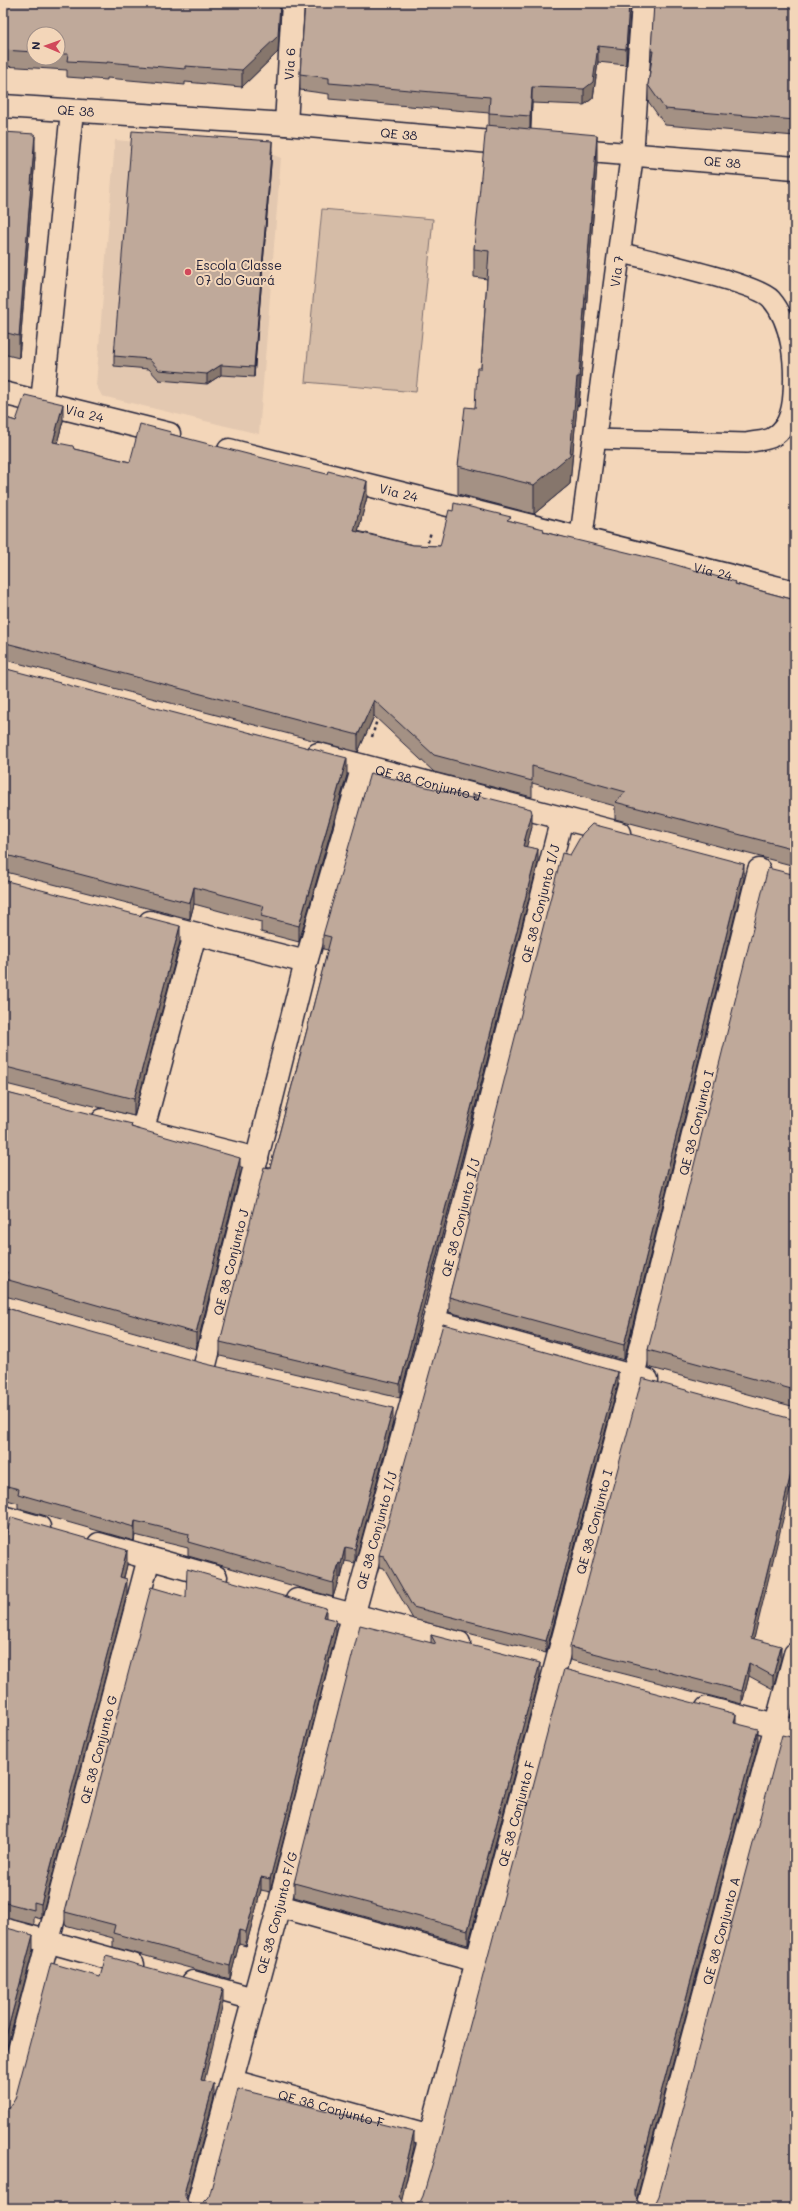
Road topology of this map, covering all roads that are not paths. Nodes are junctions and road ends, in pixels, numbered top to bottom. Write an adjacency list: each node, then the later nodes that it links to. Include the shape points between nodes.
1 (293, 3): 5 (street, Via 6)
2 (643, 3): 6 (street, Via 7)
3 (3, 106): 4 (street, QE 38)
4 (72, 111): 5 (street, QE 38); 10 (street)
5 (286, 124): 6 (street, QE 38)
6 (632, 155): 7 (street, QE 38); 8 (street, Via 7)
7 (795, 168)
8 (618, 252): 12 (street, Via 7); 12 (lane, via 750,287 770,298 785,321 794,375 792,410 786,424 771,438 747,443)
9 (3, 393): 10 (street, Via 24)
10 (42, 402): 11 (street, Via 24)
11 (187, 439)
12 (595, 439): 14 (street, Via 7)
13 (210, 445): 14 (street, Via 24)
14 (581, 539): 15 (street, Via 24)
15 (795, 592)
16 (302, 750): 17 (street, QE 38 Conjunto J)
17 (363, 766): 18 (street, QE 38 Conjunto J); 25 (street, QE 38 Conjunto J)
18 (562, 818): 19 (street, QE 38 Conjunto J); 29 (street, QE 38 Conjunto I/J)
19 (638, 838)
20 (736, 864): 21 (street)
21 (759, 870): 22 (street); 33 (street, QE 38 Conjunto I)
22 (781, 875)
23 (134, 918): 24 (street)
24 (195, 934): 25 (street); 27 (street)
25 (306, 962): 28 (street, QE 38 Conjunto J)
26 (84, 1115): 27 (street)
27 (144, 1130): 28 (street)
28 (257, 1159): 31 (street, QE 38 Conjunto J)
29 (434, 1321): 33 (street); 36 (street, QE 38 Conjunto I/J)
30 (183, 1359): 31 (street)
31 (205, 1365): 32 (street)
32 (228, 1371)
33 (633, 1376): 34 (street); 46 (street, QE 38 Conjunto I)
34 (670, 1386)
35 (387, 1407): 36 (street)
36 (409, 1413): 43 (street, QE 38 Conjunto I/J)
37 (3, 1517): 38 (street)
38 (57, 1532)
39 (80, 1538): 40 (street)
40 (149, 1558): 41 (street); 52 (street, QE 38 Conjunto G)
41 (232, 1582)
42 (277, 1595): 43 (street)
43 (353, 1616): 44 (street); 50 (street, QE 38 Conjunto F/G)
44 (477, 1648)
45 (795, 1654): 49 (street, QE 38 Conjunto A)
46 (546, 1665): 47 (street); 53 (street, QE 38 Conjunto F)
47 (577, 1673)
48 (684, 1702): 49 (street)
49 (785, 1729): 60 (street, QE 38 Conjunto A)
50 (278, 1906): 53 (street); 54 (street, QE 38 Conjunto F/G)
51 (3, 1930): 52 (street)
52 (48, 1942): 54 (street); 56 (street, QE 38 Conjunto G)
53 (477, 1961): 57 (street, QE 38 Conjunto F)
54 (254, 1999): 55 (street, QE 38 Conjunto F/G)
55 (232, 2082): 57 (street, QE 38 Conjunto F); 58 (street, QE 38 Conjunto F/G)
56 (3, 2111)
57 (431, 2136): 59 (street, QE 38 Conjunto F)
58 (197, 2208)
59 (410, 2208)
60 (647, 2208)

